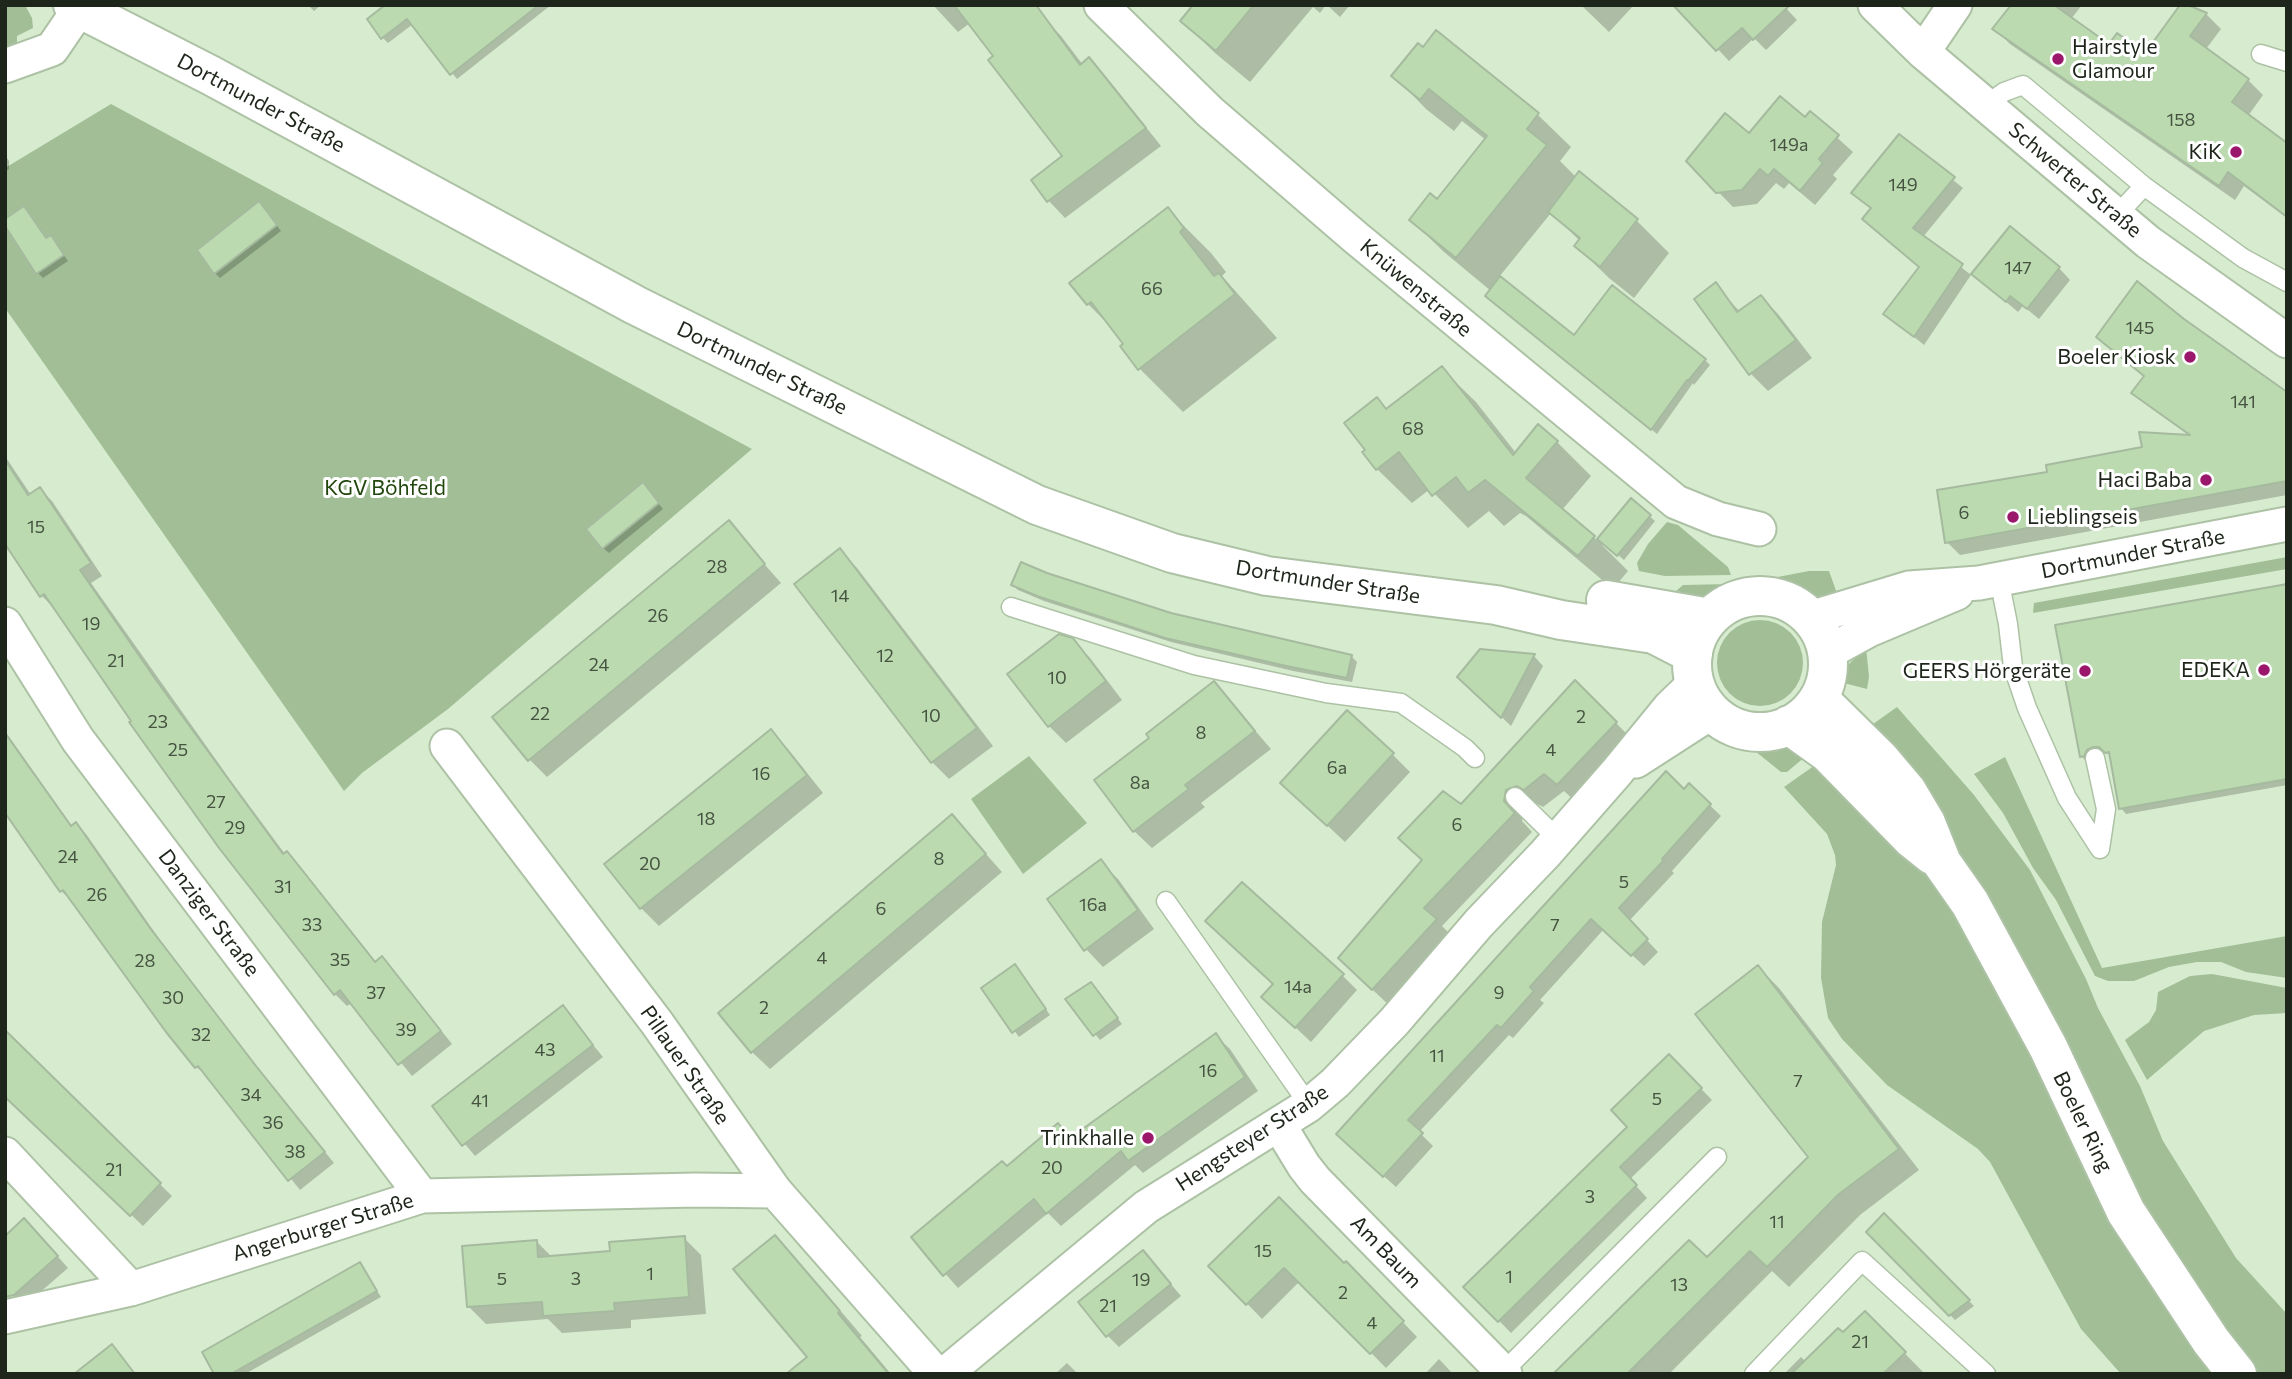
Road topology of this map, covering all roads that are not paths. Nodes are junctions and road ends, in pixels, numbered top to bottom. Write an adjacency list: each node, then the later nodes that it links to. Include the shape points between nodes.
1 (1101, 5): 15 (street, Knüwenstraße, via 1210,111 1345,229 1676,502)
2 (1955, 5): 5 (street)
3 (1876, 6): 5 (street, Schwerter Straße)
4 (79, 7): 8 (street, via 52,49); 17 (main road, Dortmunder Straße, via 635,306 1037,505 1172,553 1267,576)
5 (1923, 52): 9 (street, Schwerter Straße)
6 (2262, 54): 7 (lane)
7 (2287, 62)
8 (5, 66)
9 (1986, 106): 10 (lane, via 2023,85); 11 (street, Schwerter Straße)
10 (2144, 186): 11 (lane); 12 (lane, via 2243,258)
11 (2117, 215): 13 (street, Schwerter Straße)
12 (2287, 282)
13 (2287, 341)
14 (2287, 524): 16 (street, Dortmunder Straße)
15 (1759, 529)
16 (1989, 581): 20 (street, Dortmunder Straße, via 1909,589); 22 (street, Dortmunder Straße, via 1869,630); 28 (lane, via 2008,624 2013,667 2026,708 2067,798 2100,849 2106,809)
17 (1496, 605): 19 (main road, Dortmunder Straße, via 1564,597); 23 (main road, Dortmunder Straße, via 1654,634)
18 (1011, 607): 27 (lane, via 1194,665 1326,693 1401,703)
19 (1710, 618): 20 (main road, via 1742,598 1763,596 1793,604); 23 (main road, via 1697,639)
20 (1811, 618): 22 (main road)
21 (5, 624): 38 (street, Danziger Straße, via 78,740)
22 (1827, 653): 24 (main road, via 1826,680)
23 (1700, 683): 25 (main road, via 1722,720 1745,730 1773,731); 30 (street, Hengsteyer Straße, via 1670,707)
24 (1819, 699): 25 (main road); 31 (main road, Boeler Ring, via 1908,791)
25 (1789, 725): 31 (main road, Boeler Ring, via 1828,753 1912,839)
26 (447, 746): 37 (street, Pillauer Straße, via 657,1023)
27 (1475, 758)
28 (2095, 758)
29 (1515, 797): 30 (lane)
30 (1558, 839): 33 (street, Hengsteyer Straße, via 1394,1022)
31 (1942, 863): 46 (main road, Boeler Ring, via 2042,1036 2126,1212)
32 (1166, 901): 33 (lane)
33 (1309, 1105): 34 (street, Hengsteyer Straße)
34 (1279, 1125): 41 (street, Am Baum, via 1315,1180); 43 (street, Hengsteyer Straße, via 1146,1207)
35 (5, 1154): 39 (street)
36 (1717, 1157): 41 (lane, Am Baum)
37 (775, 1191): 38 (street, Angerburger Straße); 42 (street, Pillauer Straße)
38 (422, 1196): 39 (street, Angerburger Straße)
39 (131, 1289): 40 (street, Angerburger Straße)
40 (5, 1317)
41 (1504, 1373)
42 (936, 1374)
43 (945, 1374)
44 (1754, 1374): 45 (lane, via 1862,1261)
45 (1986, 1374)
46 (2237, 1374)

